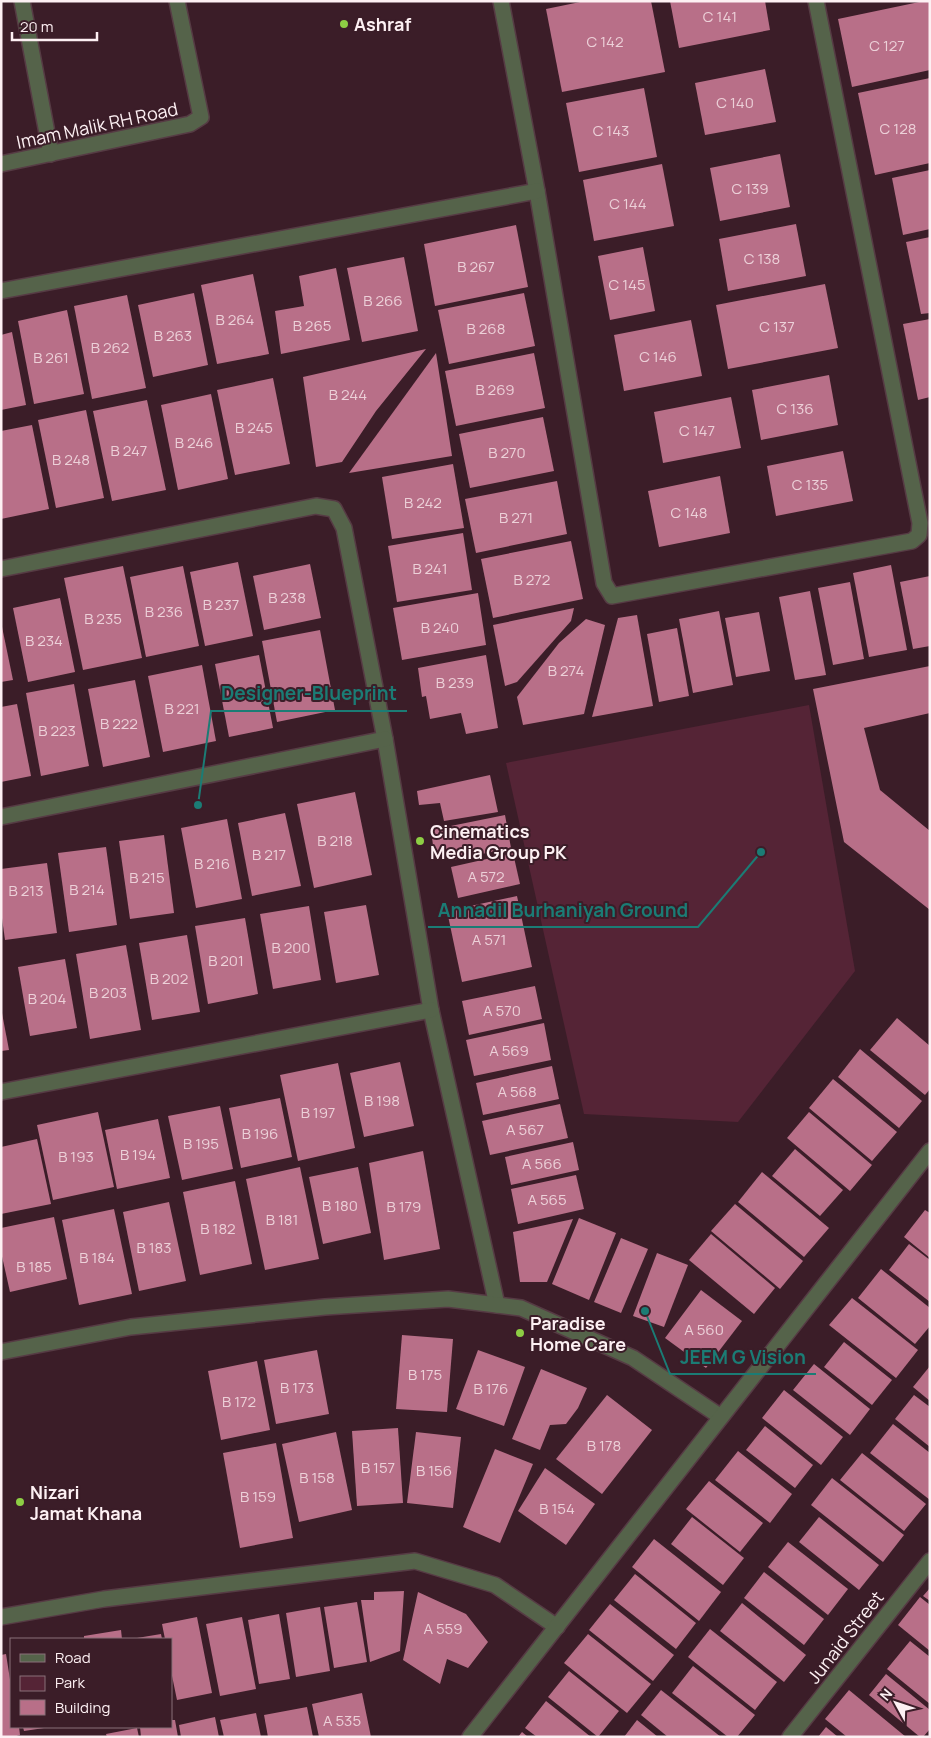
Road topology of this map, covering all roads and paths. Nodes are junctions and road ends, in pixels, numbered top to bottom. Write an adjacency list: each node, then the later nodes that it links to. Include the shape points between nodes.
1 (22, 1): 5 (street)
2 (177, 1): 5 (street, Imam Malik RH Road, via 201,117 190,124)
3 (501, 1): 7 (street)
4 (816, 1): 7 (street, via 920,523 919,535 912,541 612,596 604,583)
5 (51, 154): 6 (street, Imam Malik RH Road)
6 (1, 164)
7 (537, 191): 8 (street)
8 (1, 292)
9 (1, 569): 10 (street, via 316,506 334,509 344,528)
10 (385, 739): 11 (street); 12 (street)
11 (1, 817)
12 (431, 1010): 13 (street); 15 (street)
13 (1, 1092)
14 (930, 1151): 17 (street)
15 (497, 1305): 16 (street, via 448,1299 325,1307 131,1328); 17 (street, via 521,1308 633,1358)
16 (1, 1352)
17 (721, 1417): 20 (street)
18 (930, 1561): 22 (street, Junaid Street)
19 (1, 1617): 20 (street, via 104,1599 415,1561 495,1585)
20 (557, 1627): 21 (street)
21 (470, 1737)
22 (790, 1737)

